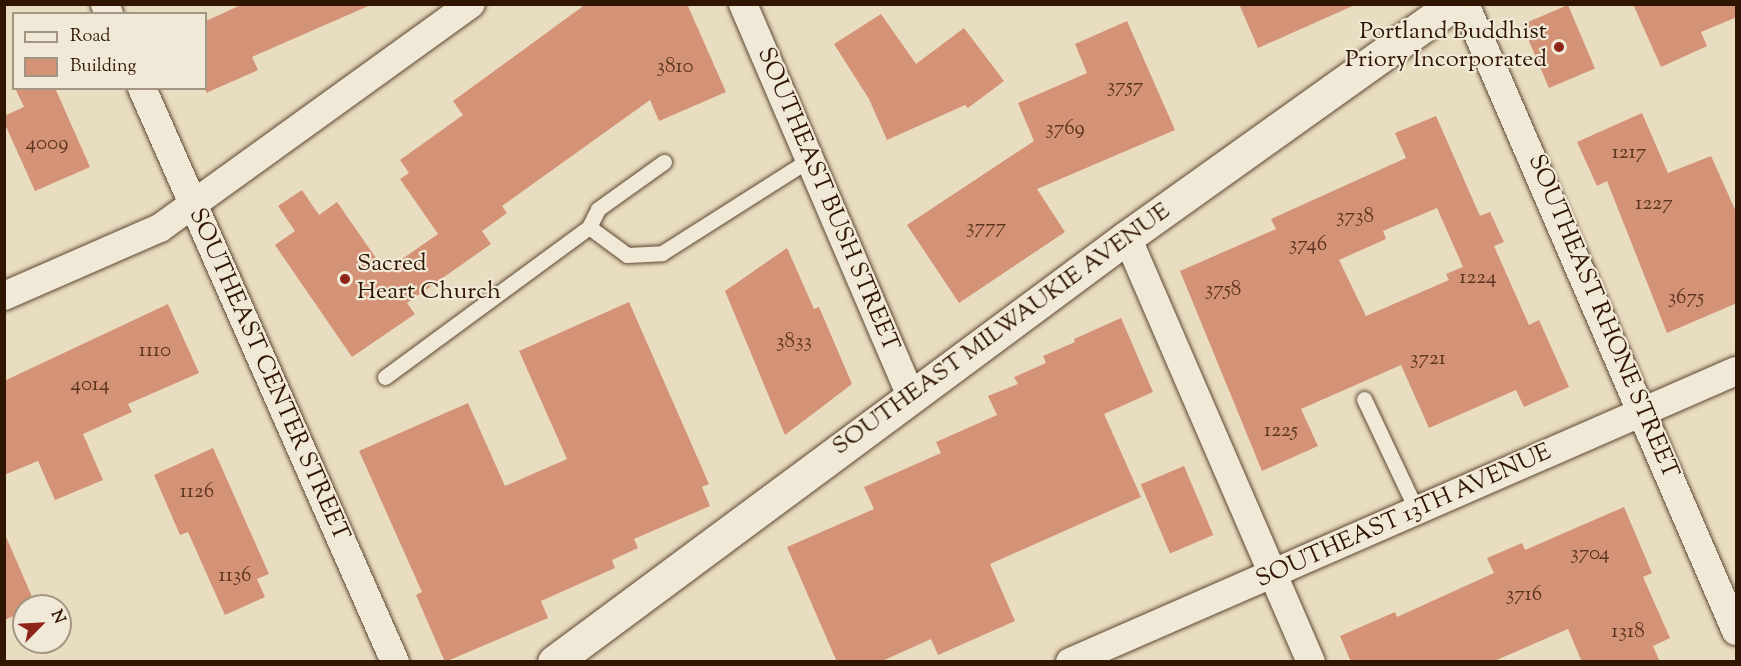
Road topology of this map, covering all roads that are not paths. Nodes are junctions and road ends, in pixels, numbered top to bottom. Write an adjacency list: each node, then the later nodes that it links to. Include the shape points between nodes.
1 (471, 4): 8 (street)
2 (743, 4): 6 (street, SOUTHEAST BUSH STREET)
3 (1454, 4): 10 (main road, SOUTHEAST MILWAUKIE AVENUE)
4 (1465, 4): 16 (street, SOUTHEAST RHONE STREET)
5 (143, 90): 8 (street, SOUTHEAST CENTER STREET)
6 (810, 159): 9 (lane, via 662,253 627,255); 14 (street, SOUTHEAST BUSH STREET)
7 (664, 162): 9 (lane, via 598,209)
8 (192, 206): 11 (street, via 160,228); 20 (street, SOUTHEAST CENTER STREET)
9 (589, 227): 13 (lane)
10 (1127, 237): 14 (main road, SOUTHEAST MILWAUKIE AVENUE); 18 (street)
11 (4, 296)
12 (1737, 371): 16 (street, SOUTHEAST 13TH AVENUE)
13 (385, 377)
14 (910, 396): 21 (main road, SOUTHEAST MILWAUKIE AVENUE)
15 (1364, 399): 17 (lane)
16 (1643, 412): 17 (street, SOUTHEAST 13TH AVENUE); 19 (street, SOUTHEAST RHONE STREET)
17 (1417, 511): 18 (street, SOUTHEAST 13TH AVENUE)
18 (1274, 575): 22 (street, SOUTHEAST 13TH AVENUE); 23 (street)
19 (1737, 631)
20 (395, 662)
21 (554, 662)
22 (1070, 662)
23 (1311, 662)

